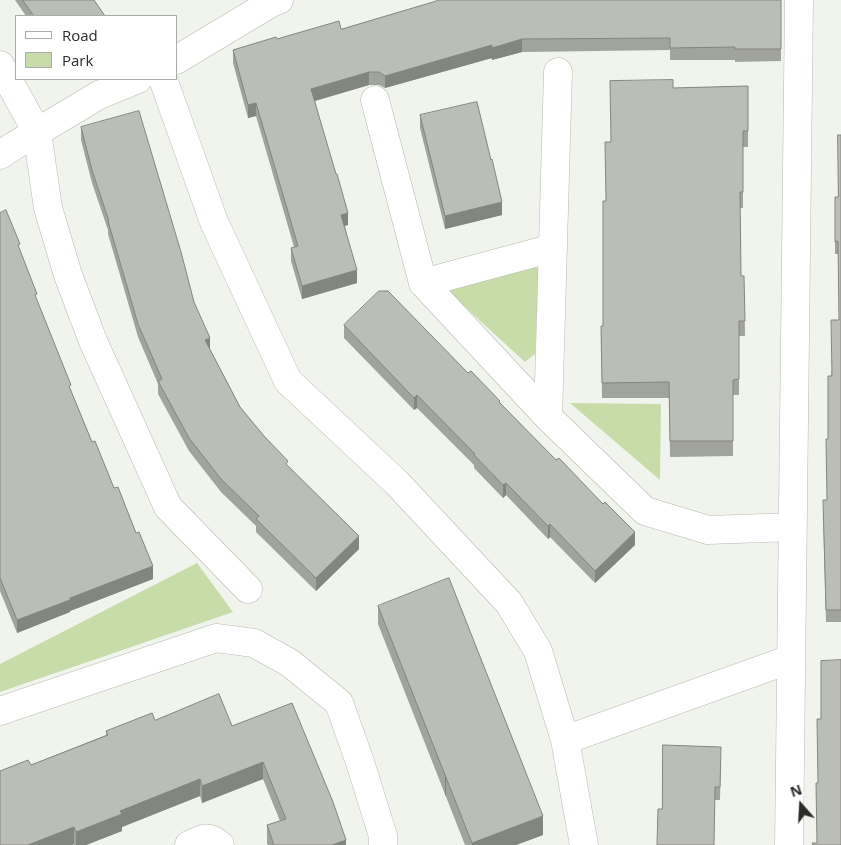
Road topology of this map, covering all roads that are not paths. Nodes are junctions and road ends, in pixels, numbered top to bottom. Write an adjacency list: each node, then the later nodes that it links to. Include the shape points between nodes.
1 (280, 0): 3 (street)
2 (799, 0): 14 (street)
3 (178, 59)
4 (0, 65): 9 (street)
5 (558, 72): 11 (street)
6 (136, 80): 9 (street, via 99,95)
7 (163, 80): 18 (street, via 214,222 288,382 397,483 509,603 538,651)
8 (375, 100): 12 (street)
9 (37, 132): 10 (street); 15 (street, via 48,208 68,275 93,341 168,507)
10 (0, 155)
11 (553, 248): 12 (street); 13 (street)
12 (423, 283): 13 (street)
13 (548, 417): 14 (street, via 645,511 708,530)
14 (793, 528): 16 (street)
15 (248, 589)
16 (791, 659): 18 (street); 23 (street)
17 (0, 711): 21 (street, via 216,638 254,643 290,663 340,703 383,836)
18 (565, 740): 22 (street)
19 (189, 845): 20 (street, via 206,838)
20 (220, 845)
21 (383, 845)
22 (584, 845)
23 (789, 845)

